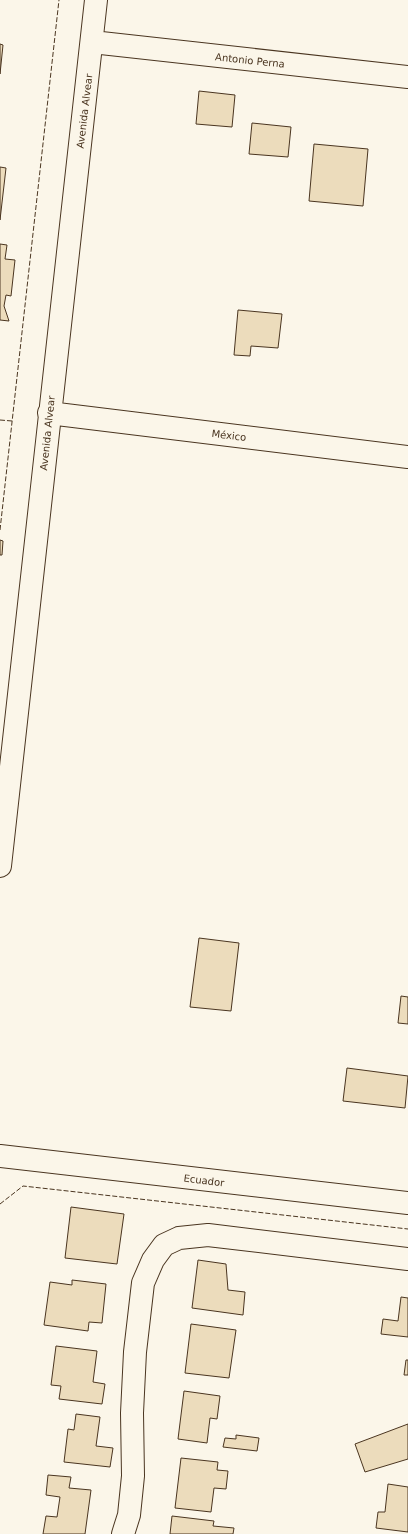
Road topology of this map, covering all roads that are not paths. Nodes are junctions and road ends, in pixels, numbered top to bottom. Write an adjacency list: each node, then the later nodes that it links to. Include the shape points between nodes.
1 (96, 0): 2 (street, Avenida Alvear)
2 (92, 42): 3 (street, Antonio Perna); 4 (street, Avenida Alvear)
3 (408, 77)
4 (49, 414): 5 (street, México); 6 (street, Avenida Alvear)
5 (408, 457)
6 (0, 866)
7 (0, 1156): 8 (street, Ecuador)
8 (408, 1203)
9 (408, 1258): 10 (street, via 208,1235 179,1238 164,1245 153,1260 143,1283 135,1352 132,1413 133,1476)
10 (124, 1534)

